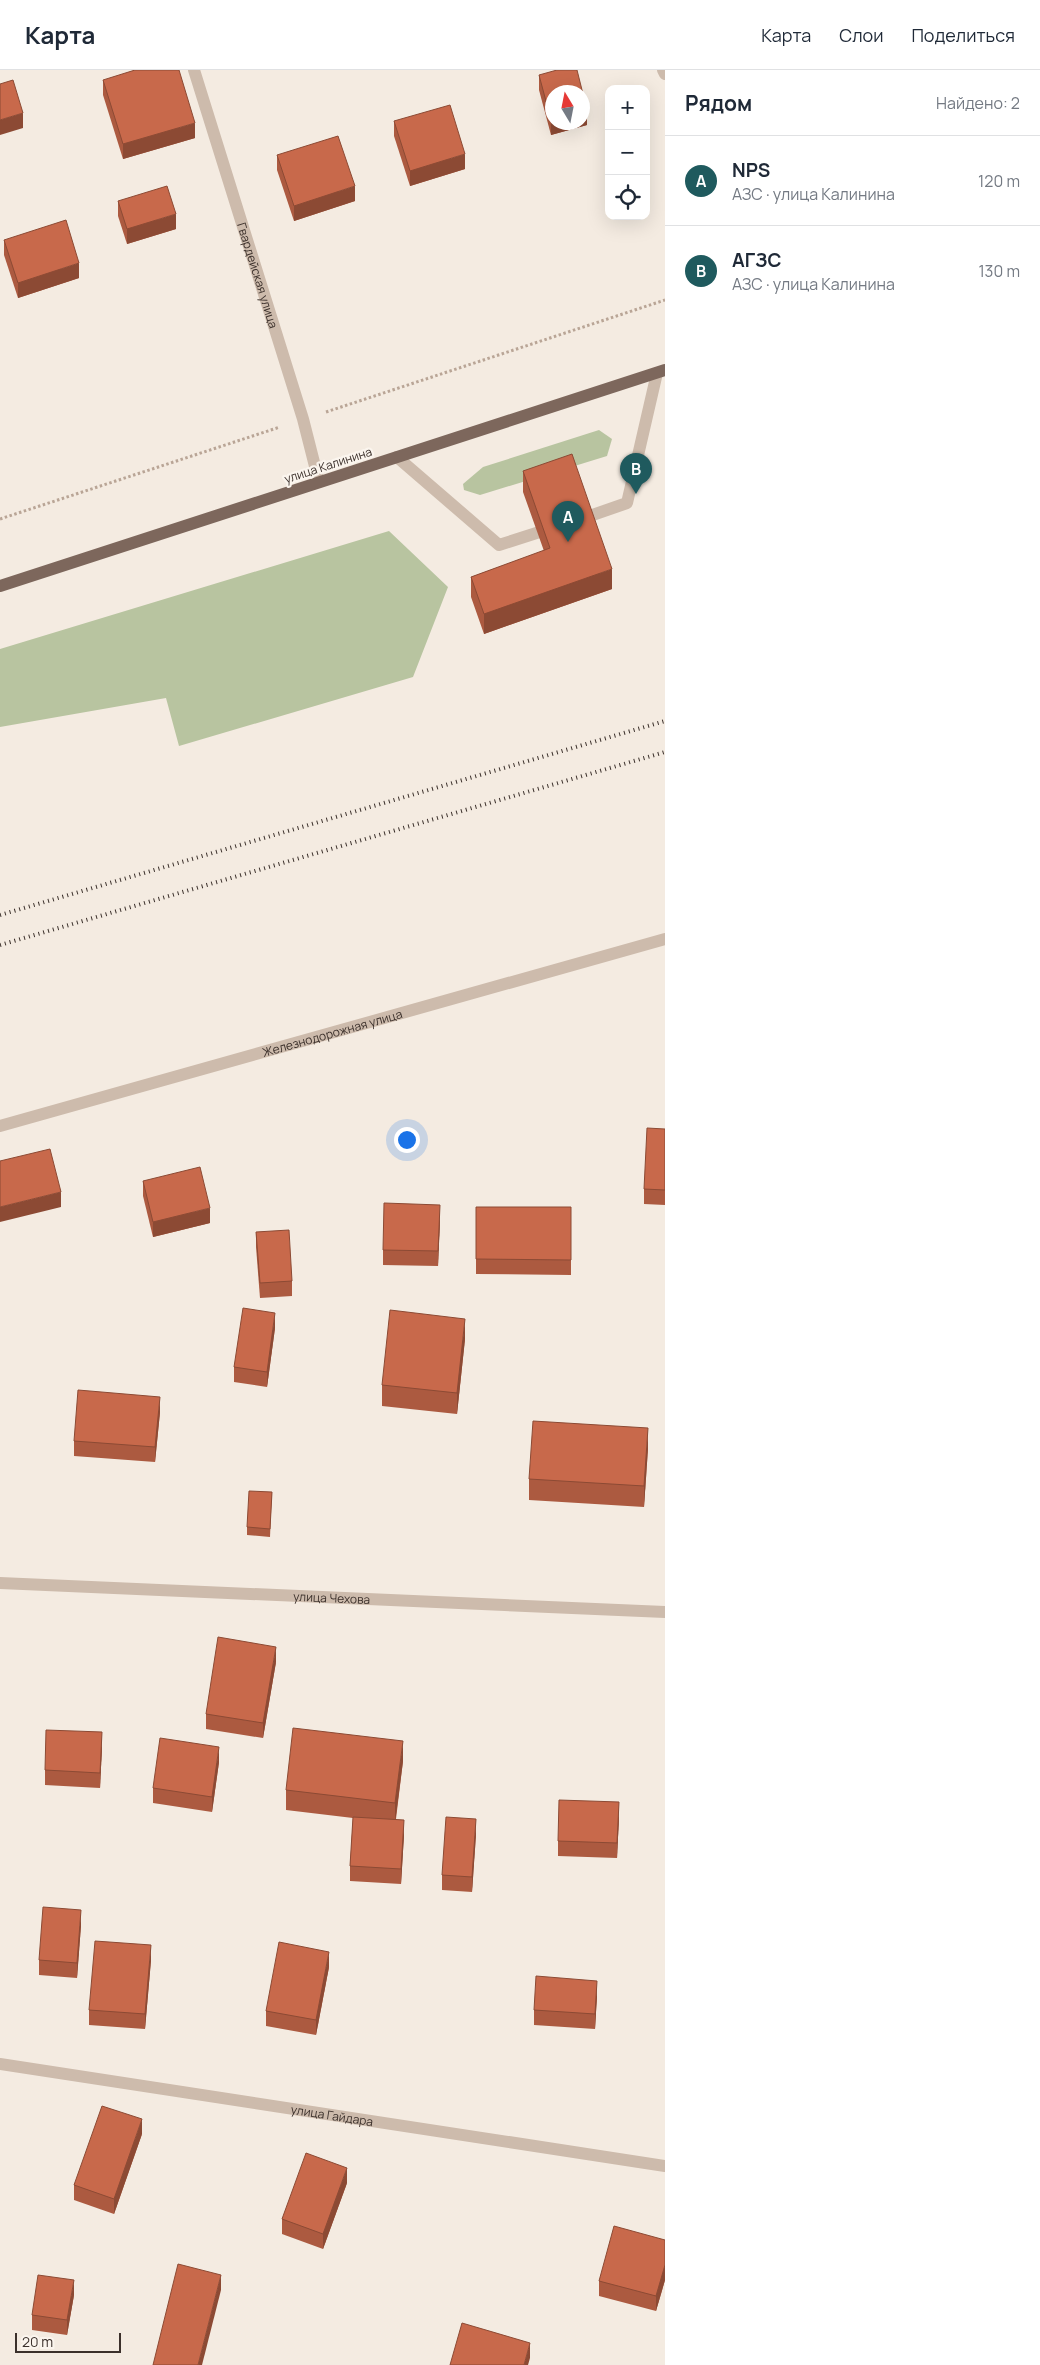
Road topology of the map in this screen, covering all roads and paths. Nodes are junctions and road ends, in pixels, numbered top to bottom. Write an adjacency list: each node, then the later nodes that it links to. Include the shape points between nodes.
1 (194, 70): 6 (street, Гвардейская улица)
2 (663, 70): 3 (street)
3 (665, 74)
4 (665, 300): 6 (path)
5 (661, 371): 7 (main road, улица Калинина); 7 (street, via 627,503 586,517 499,545)
6 (303, 419): 8 (street, Гвардейская улица); 9 (path)
7 (397, 457): 8 (main road, улица Калинина)
8 (319, 482): 10 (main road, улица Калинина)
9 (0, 519)
10 (0, 586)
11 (665, 939): 12 (street, Железнодорожная улица)
12 (0, 1126)
13 (0, 1583): 14 (street, улица Чехова)
14 (665, 1612)
15 (0, 2064): 16 (street, улица Гайдара)
16 (665, 2166)

